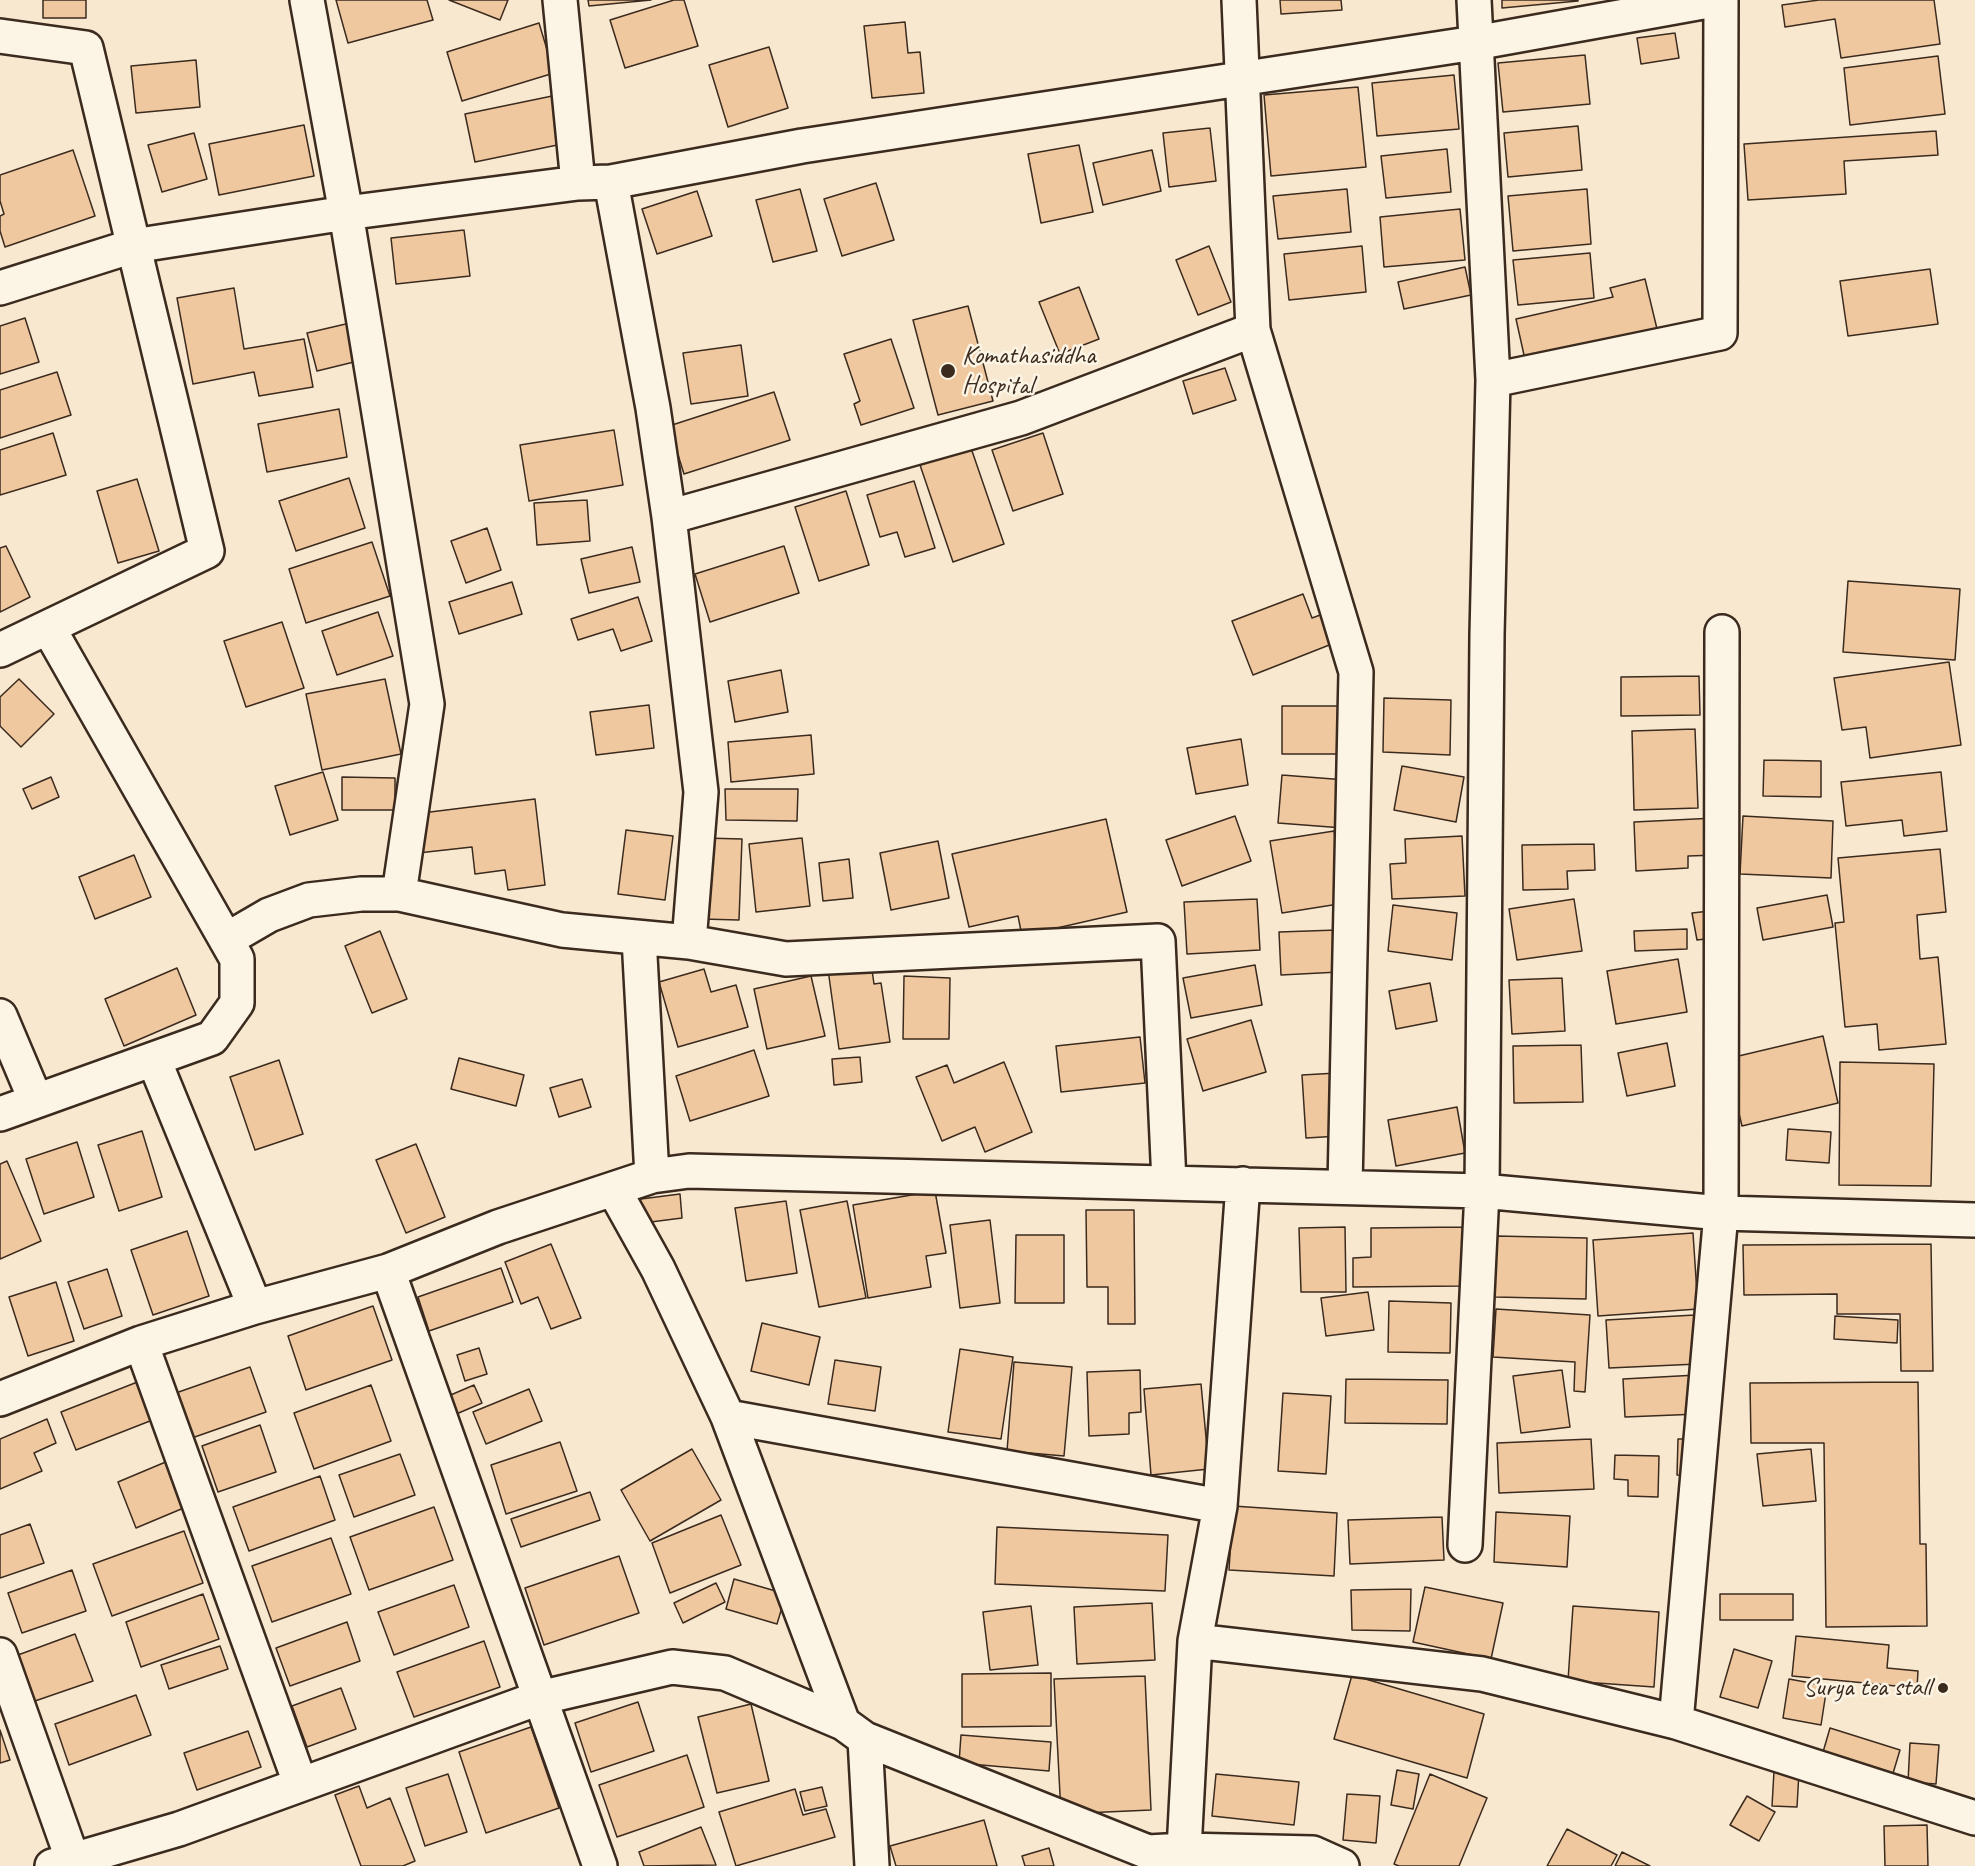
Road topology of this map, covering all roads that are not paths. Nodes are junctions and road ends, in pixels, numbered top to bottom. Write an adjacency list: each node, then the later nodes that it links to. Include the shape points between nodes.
1 (307, 0): 12 (street)
2 (560, 0): 11 (street)
3 (1239, 0): 9 (street)
4 (1474, 0): 8 (street)
5 (1714, 0): 8 (street)
6 (1721, 0): 16 (street, via 1720,333)
7 (0, 36): 13 (street, via 86,48)
8 (1475, 43): 9 (street); 16 (street)
9 (1244, 77): 10 (street, via 802,146); 15 (street)
10 (611, 182): 11 (street); 17 (street)
11 (578, 183): 12 (street)
12 (346, 213): 13 (street); 21 (street, via 427,704)
13 (133, 246): 14 (street); 18 (street, via 207,551)
14 (0, 288)
15 (1253, 330): 17 (street, via 1021,418); 32 (street, via 1356,672)
16 (1493, 381): 34 (street)
17 (669, 517): 24 (street, via 701,792)
18 (48, 627): 20 (street); 23 (street)
19 (1722, 632): 35 (street)
20 (0, 650)
21 (399, 894): 22 (street, via 562,930); 23 (street, via 309,900 269,915)
22 (639, 938): 24 (street); 29 (street)
23 (226, 940): 26 (street, via 237,959 237,1003 212,1038)
24 (689, 942): 30 (street, via 786,959 1158,941)
25 (0, 1016): 27 (street)
26 (154, 1060): 27 (street); 38 (street)
27 (36, 1101): 28 (street)
28 (0, 1114)
29 (652, 1176): 30 (street, via 689,1171); 33 (street)
30 (1169, 1182): 31 (street)
31 (1243, 1184): 32 (street); 42 (street)
32 (1346, 1186): 34 (street)
33 (614, 1190): 37 (street, via 498,1227); 41 (street, via 658,1269)
34 (1482, 1191): 35 (street); 43 (street)
35 (1721, 1213): 36 (street); 47 (street)
36 (1975, 1220)
37 (388, 1271): 38 (street); 46 (street)
38 (255, 1307): 39 (street)
39 (141, 1343): 40 (street); 49 (street)
40 (0, 1399)
41 (728, 1417): 42 (street); 48 (street)
42 (1220, 1506): 44 (street)
43 (1465, 1545)
44 (1195, 1641): 47 (street, via 1482,1674); 51 (street)
45 (0, 1656): 53 (street)
46 (539, 1698): 48 (street, via 672,1667 725,1673); 49 (street); 54 (street)
47 (1676, 1722): 50 (street)
48 (854, 1731): 52 (street); 55 (street)
49 (300, 1783): 53 (street, via 179,1829)
50 (1975, 1818)
51 (1184, 1850): 52 (street); 56 (street, via 1313,1853)
52 (1149, 1859)
53 (62, 1862)
54 (600, 1866)
55 (872, 1866)
56 (1342, 1866)

